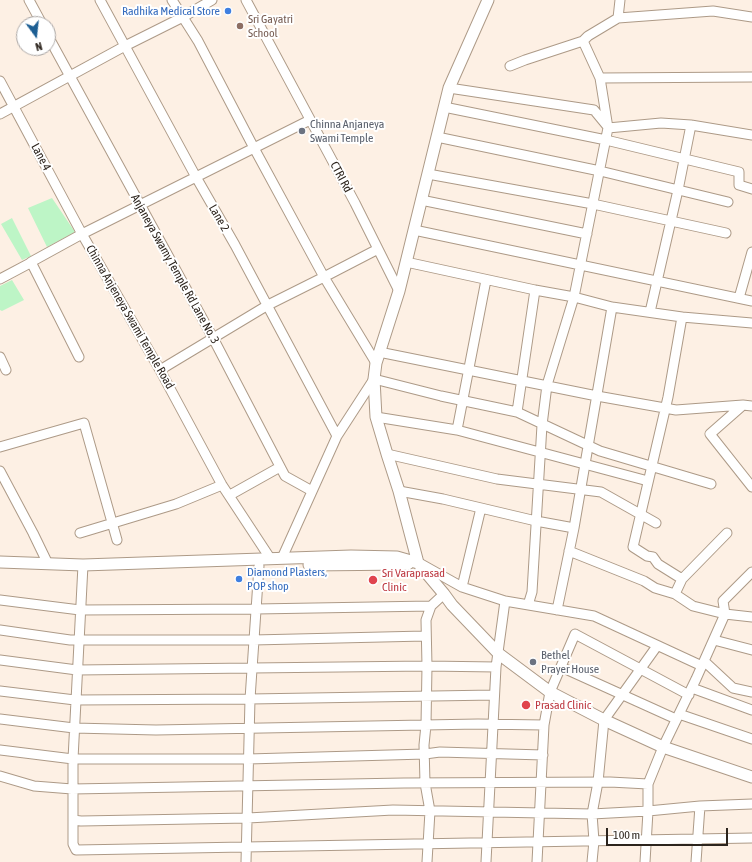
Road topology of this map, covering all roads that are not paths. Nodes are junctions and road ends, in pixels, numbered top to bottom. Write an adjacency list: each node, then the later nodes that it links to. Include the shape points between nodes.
1 (29, 0): 8 (street)
2 (100, 0): 13 (street, Lane 2)
3 (172, 0): 9 (street)
4 (212, 0): 9 (street)
5 (246, 0): 24 (street, CTRI Rd)
6 (488, 0): 20 (street)
7 (620, 0): 11 (street)
8 (38, 16)
9 (183, 17): 13 (street); 30 (street)
10 (752, 17): 11 (street, via 713,11)
11 (618, 18): 12 (street)
12 (583, 41): 15 (street); 18 (street)
13 (125, 46): 16 (street); 34 (street, Lane 2)
14 (56, 51): 16 (street, Anjaneya Swamy Temple Rd Lane No. 3)
15 (510, 66)
16 (70, 77): 21 (street); 40 (street, Anjaneya Swamy Temple Rd Lane No. 3)
17 (752, 77): 18 (street)
18 (600, 78): 26 (street)
19 (0, 81): 21 (street, Lane 4)
20 (448, 88): 22 (street); 26 (street, via 594,110)
21 (14, 107): 23 (street); 44 (street, Lane 4)
22 (444, 107): 28 (street); 29 (street)
23 (0, 114)
24 (310, 120): 30 (street, Chinna Anjeneya Swami Temple Road); 46 (street, CTRI Rd)
25 (690, 125): 26 (street, via 661,122); 27 (street); 31 (street)
26 (608, 128): 29 (street)
27 (752, 135)
28 (436, 137): 32 (street); 33 (street)
29 (606, 140): 31 (street); 32 (street)
30 (254, 148): 34 (street, Chinna Anjeneya Swami Temple Road); 51 (street)
31 (684, 159): 35 (street, via 739,172 739,185); 36 (street)
32 (600, 171): 36 (street); 39 (street)
33 (428, 174): 37 (street); 39 (street)
34 (196, 178): 40 (street, Chinna Anjeneya Swami Temple Road); 60 (street, Lane 2)
35 (752, 189)
36 (678, 190): 38 (street); 41 (street)
37 (421, 200): 42 (street); 45 (street)
38 (728, 202)
39 (593, 204): 41 (street); 45 (street)
40 (140, 205): 44 (street, Chinna Anjeneya Swami Temple Road); 65 (street, Anjaneya Swamy Temple Rd Lane No. 3)
41 (670, 221): 43 (street); 54 (street)
42 (414, 230): 49 (street); 50 (street)
43 (726, 233)
44 (82, 234): 48 (street); 72 (street, Chinna Anjeneya Swami Temple Road)
45 (587, 234): 50 (street)
46 (378, 249): 51 (street); 56 (street, CTRI Rd)
47 (752, 252): 58 (street)
48 (32, 262): 52 (street); 68 (street)
49 (406, 262): 53 (street); 56 (street)
50 (580, 265): 54 (street); 57 (street)
51 (324, 277): 60 (street); 69 (street)
52 (0, 279)
53 (486, 280): 55 (street); 70 (street)
54 (657, 281): 58 (street); 62 (street)
55 (535, 290): 57 (street); 74 (street)
56 (399, 291): 66 (street)
57 (574, 297): 61 (street); 75 (street)
58 (739, 298): 59 (street)
59 (752, 301)
60 (268, 305): 65 (street); 84 (street, Lane 2)
61 (612, 307): 62 (street); 76 (street)
62 (650, 312): 63 (street)
63 (682, 317): 64 (street); 79 (street)
64 (752, 323)
65 (213, 338): 72 (street); 91 (street, Anjaneya Swamy Temple Rd Lane No. 3)
66 (379, 352): 69 (street); 70 (street)
67 (0, 357): 71 (street)
68 (80, 357)
69 (376, 363): 73 (street)
70 (469, 369): 74 (street); 77 (street)
71 (6, 370)
72 (160, 370): 96 (street, Chinna Anjeneya Swami Temple Road)
73 (374, 379): 77 (street); 81 (street); 84 (street)
74 (522, 380): 75 (street); 80 (street)
75 (547, 385): 76 (street); 82 (street)
76 (597, 396): 79 (street); 85 (street)
77 (463, 401): 80 (street); 83 (street)
78 (747, 406): 79 (street, via 676,410); 97 (street, via 710,434)
79 (665, 408): 90 (street)
80 (517, 412): 82 (street)
81 (376, 417): 83 (street); 88 (street)
82 (542, 425): 85 (street); 87 (street)
83 (457, 430): 87 (street)
84 (337, 436): 99 (street)
85 (588, 446): 89 (street); 90 (street)
86 (0, 447): 106 (street, via 84,423)
87 (541, 452): 89 (street); 94 (street)
88 (387, 454): 94 (street, via 497,479); 100 (street)
89 (585, 464): 93 (street); 98 (street)
90 (652, 466): 93 (street); 95 (street)
91 (280, 467): 99 (street, Anjaneya Swamy Temple Rd Lane No. 3, via 285,476); 101 (street)
92 (0, 471): 116 (street)
93 (648, 481): 103 (street)
94 (539, 484): 98 (street); 104 (street)
95 (711, 484)
96 (222, 485): 101 (street, Chinna Anjeneya Swami Temple Road); 106 (street, via 176,504)
97 (752, 487)
98 (581, 489): 103 (street, via 602,492); 107 (street)
99 (312, 491): 113 (street)
100 (399, 491): 102 (street); 115 (street)
101 (230, 496): 112 (street, Chinna Anjeneya Swami Temple Road)
102 (481, 508): 104 (street); 122 (street)
103 (640, 514): 105 (street); 121 (street, via 632,547 653,557 658,564)
104 (536, 521): 107 (street); 127 (street, via 532,592)
105 (656, 523)
106 (113, 524): 109 (street); 110 (street)
107 (574, 528): 111 (street)
108 (727, 533): 121 (street)
109 (80, 534)
110 (117, 540)
111 (569, 551): 124 (street); 131 (street)
112 (270, 558): 113 (street); 118 (street)
113 (282, 558): 115 (street, via 377,556 397,557)
114 (0, 562): 116 (street)
115 (418, 563): 117 (street); 122 (street); 123 (street)
116 (48, 564): 118 (street)
117 (259, 566): 118 (street); 129 (street)
118 (83, 568): 119 (street); 130 (street)
119 (0, 569)
120 (752, 572): 132 (street, via 723,601)
121 (682, 579): 124 (street)
122 (462, 587): 126 (street)
123 (444, 594): 128 (street); 141 (street)
124 (675, 594): 132 (street, via 693,606)
125 (0, 600): 130 (street)
126 (506, 602): 127 (street); 141 (street)
127 (528, 605): 131 (street)
128 (431, 606): 129 (street); 135 (street, via 426,620)
129 (256, 609): 130 (street); 137 (street)
130 (80, 610): 136 (street)
131 (557, 610): 139 (street, via 594,616)
132 (725, 614): 133 (street); 138 (street)
133 (752, 616)
134 (0, 630): 136 (street, via 70,640)
135 (426, 636): 137 (street); 144 (street)
136 (79, 639): 137 (street); 149 (street)
137 (253, 640): 147 (street)
138 (714, 640): 140 (street); 143 (street)
139 (658, 646): 143 (street); 148 (street)
140 (752, 650)
141 (498, 654): 145 (street); 151 (street)
142 (0, 660): 149 (street)
143 (703, 664): 152 (street); 153 (street, via 733,688)
144 (427, 666): 145 (street); 147 (street); 156 (street)
145 (496, 667): 154 (street)
146 (562, 667): 148 (street, via 575,634); 151 (street); 155 (street)
147 (252, 668): 149 (street); 157 (street)
148 (641, 669): 152 (street); 155 (street)
149 (77, 670): 158 (street)
150 (0, 690): 158 (street)
151 (550, 692): 162 (street); 165 (street)
152 (690, 692): 159 (street); 160 (street)
153 (752, 692)
154 (494, 695): 156 (street); 163 (street)
155 (623, 695): 160 (street); 162 (street)
156 (426, 696): 157 (street); 164 (street)
157 (250, 699): 158 (street); 167 (street)
158 (75, 700): 166 (street)
159 (752, 710)
160 (677, 716): 168 (street); 169 (street)
161 (0, 719): 166 (street)
162 (604, 720): 169 (street); 178 (street)
163 (493, 724): 164 (street); 165 (street); 172 (street)
164 (426, 725): 167 (street); 171 (street)
165 (544, 725): 173 (street)
166 (74, 728): 167 (street); 174 (street)
167 (249, 728): 175 (street)
168 (752, 739)
169 (663, 747): 177 (street); 182 (street)
170 (0, 750): 174 (street)
171 (426, 754): 172 (street); 175 (street); 179 (street)
172 (492, 754): 173 (street); 180 (street)
173 (543, 755): 181 (street)
174 (73, 759): 175 (street); 184 (street)
175 (248, 759): 183 (street)
176 (0, 776): 184 (street, via 34,786)
177 (752, 777)
178 (598, 782): 181 (street); 182 (street); 191 (street)
179 (426, 783): 180 (street); 183 (street); 187 (street)
180 (490, 783): 181 (street); 189 (street)
181 (541, 783): 190 (street)
182 (648, 784): 188 (street)
183 (247, 786): 184 (street); 192 (street)
184 (72, 790): 193 (street)
185 (752, 804): 186 (street)
186 (700, 806): 188 (street); 194 (street)
187 (430, 811): 189 (street); 192 (street, via 393,810); 200 (street)
188 (648, 811): 191 (street); 196 (street)
189 (489, 812): 190 (street); 199 (street)
190 (540, 814): 191 (street); 198 (street)
191 (592, 814): 197 (street)
192 (248, 818): 193 (street); 201 (street)
193 (73, 820): 201 (street, via 73,844 76,850)
194 (698, 838): 195 (street); 196 (street); 208 (street)
195 (752, 838)
196 (646, 840): 197 (street); 207 (street)
197 (594, 841): 198 (street); 206 (street)
198 (538, 842): 199 (street); 205 (street)
199 (487, 843): 200 (street); 204 (street)
200 (428, 844): 201 (street); 203 (street)
201 (246, 847): 202 (street)
202 (246, 862)
203 (427, 862)
204 (486, 862)
205 (537, 862)
206 (592, 862)
207 (645, 862)
208 (696, 862)

